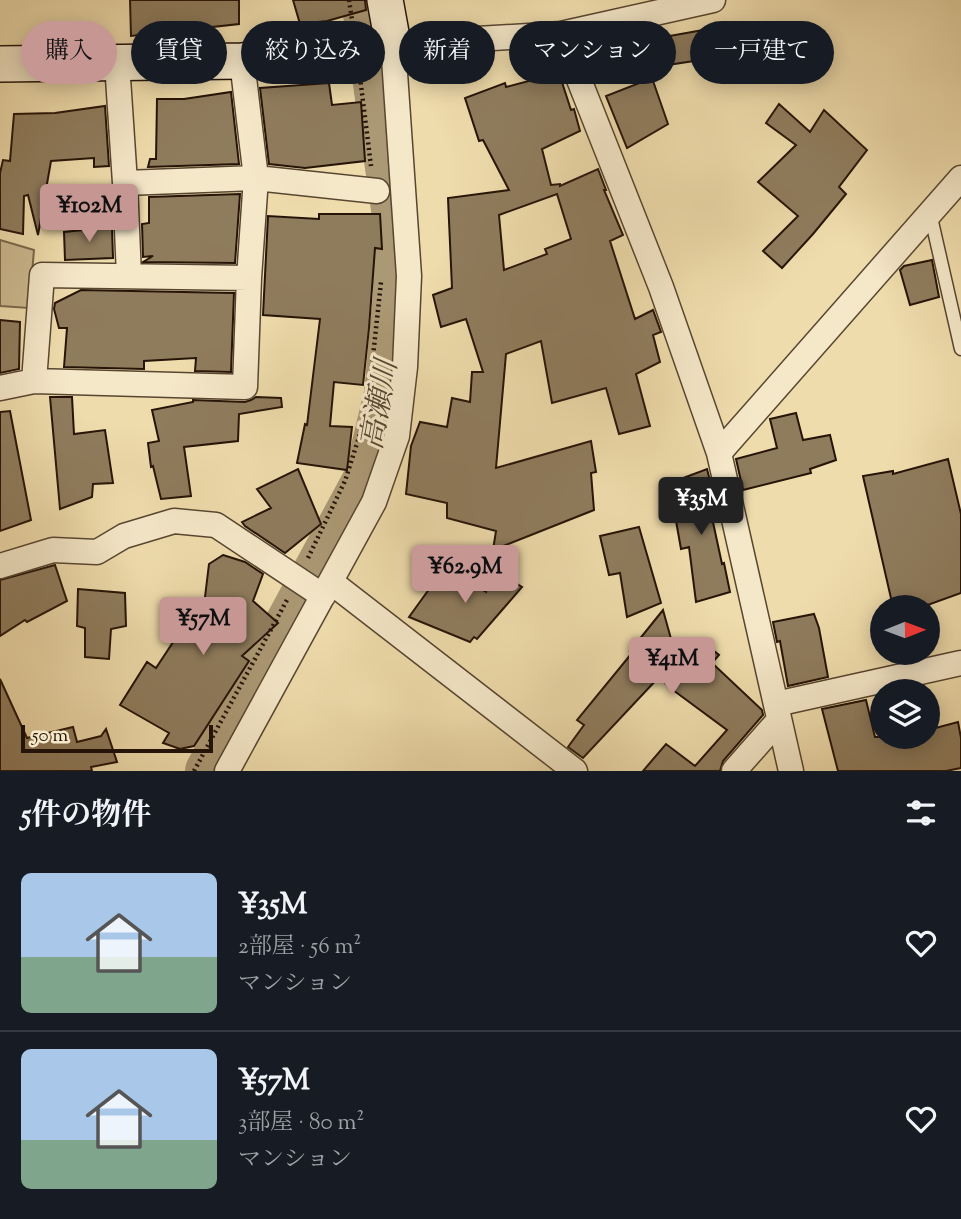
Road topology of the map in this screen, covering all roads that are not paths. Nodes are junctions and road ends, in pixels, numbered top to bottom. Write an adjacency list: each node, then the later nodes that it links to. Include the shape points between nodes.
1 (385, 0): 5 (street)
2 (713, 0): 3 (street)
3 (619, 21)
4 (509, 37): 5 (street)
5 (393, 44): 6 (street); 25 (street, via 409,276 397,436 374,502)
6 (385, 45)
7 (241, 61): 8 (street)
8 (117, 63): 15 (street)
9 (0, 64): 10 (street)
10 (21, 64)
11 (245, 84): 13 (street)
12 (581, 84): 23 (street, via 661,287)
13 (256, 178): 15 (street); 16 (street); 19 (street)
14 (961, 178): 17 (street)
15 (125, 183): 18 (street)
16 (377, 191)
17 (930, 213): 20 (lane); 23 (street)
18 (129, 276): 19 (street); 21 (street, via 42,275)
19 (249, 278): 21 (street, via 245,387)
20 (961, 349)
21 (34, 381): 22 (street)
22 (0, 387)
23 (719, 453): 27 (street)
24 (0, 566): 25 (street, via 53,550 97,552 124,536 174,521 216,525 298,579)
25 (327, 589): 28 (street); 29 (street)
26 (961, 663): 27 (street)
27 (777, 712): 30 (street); 31 (street)
28 (227, 771)
29 (575, 771)
30 (734, 771)
31 (791, 771)

